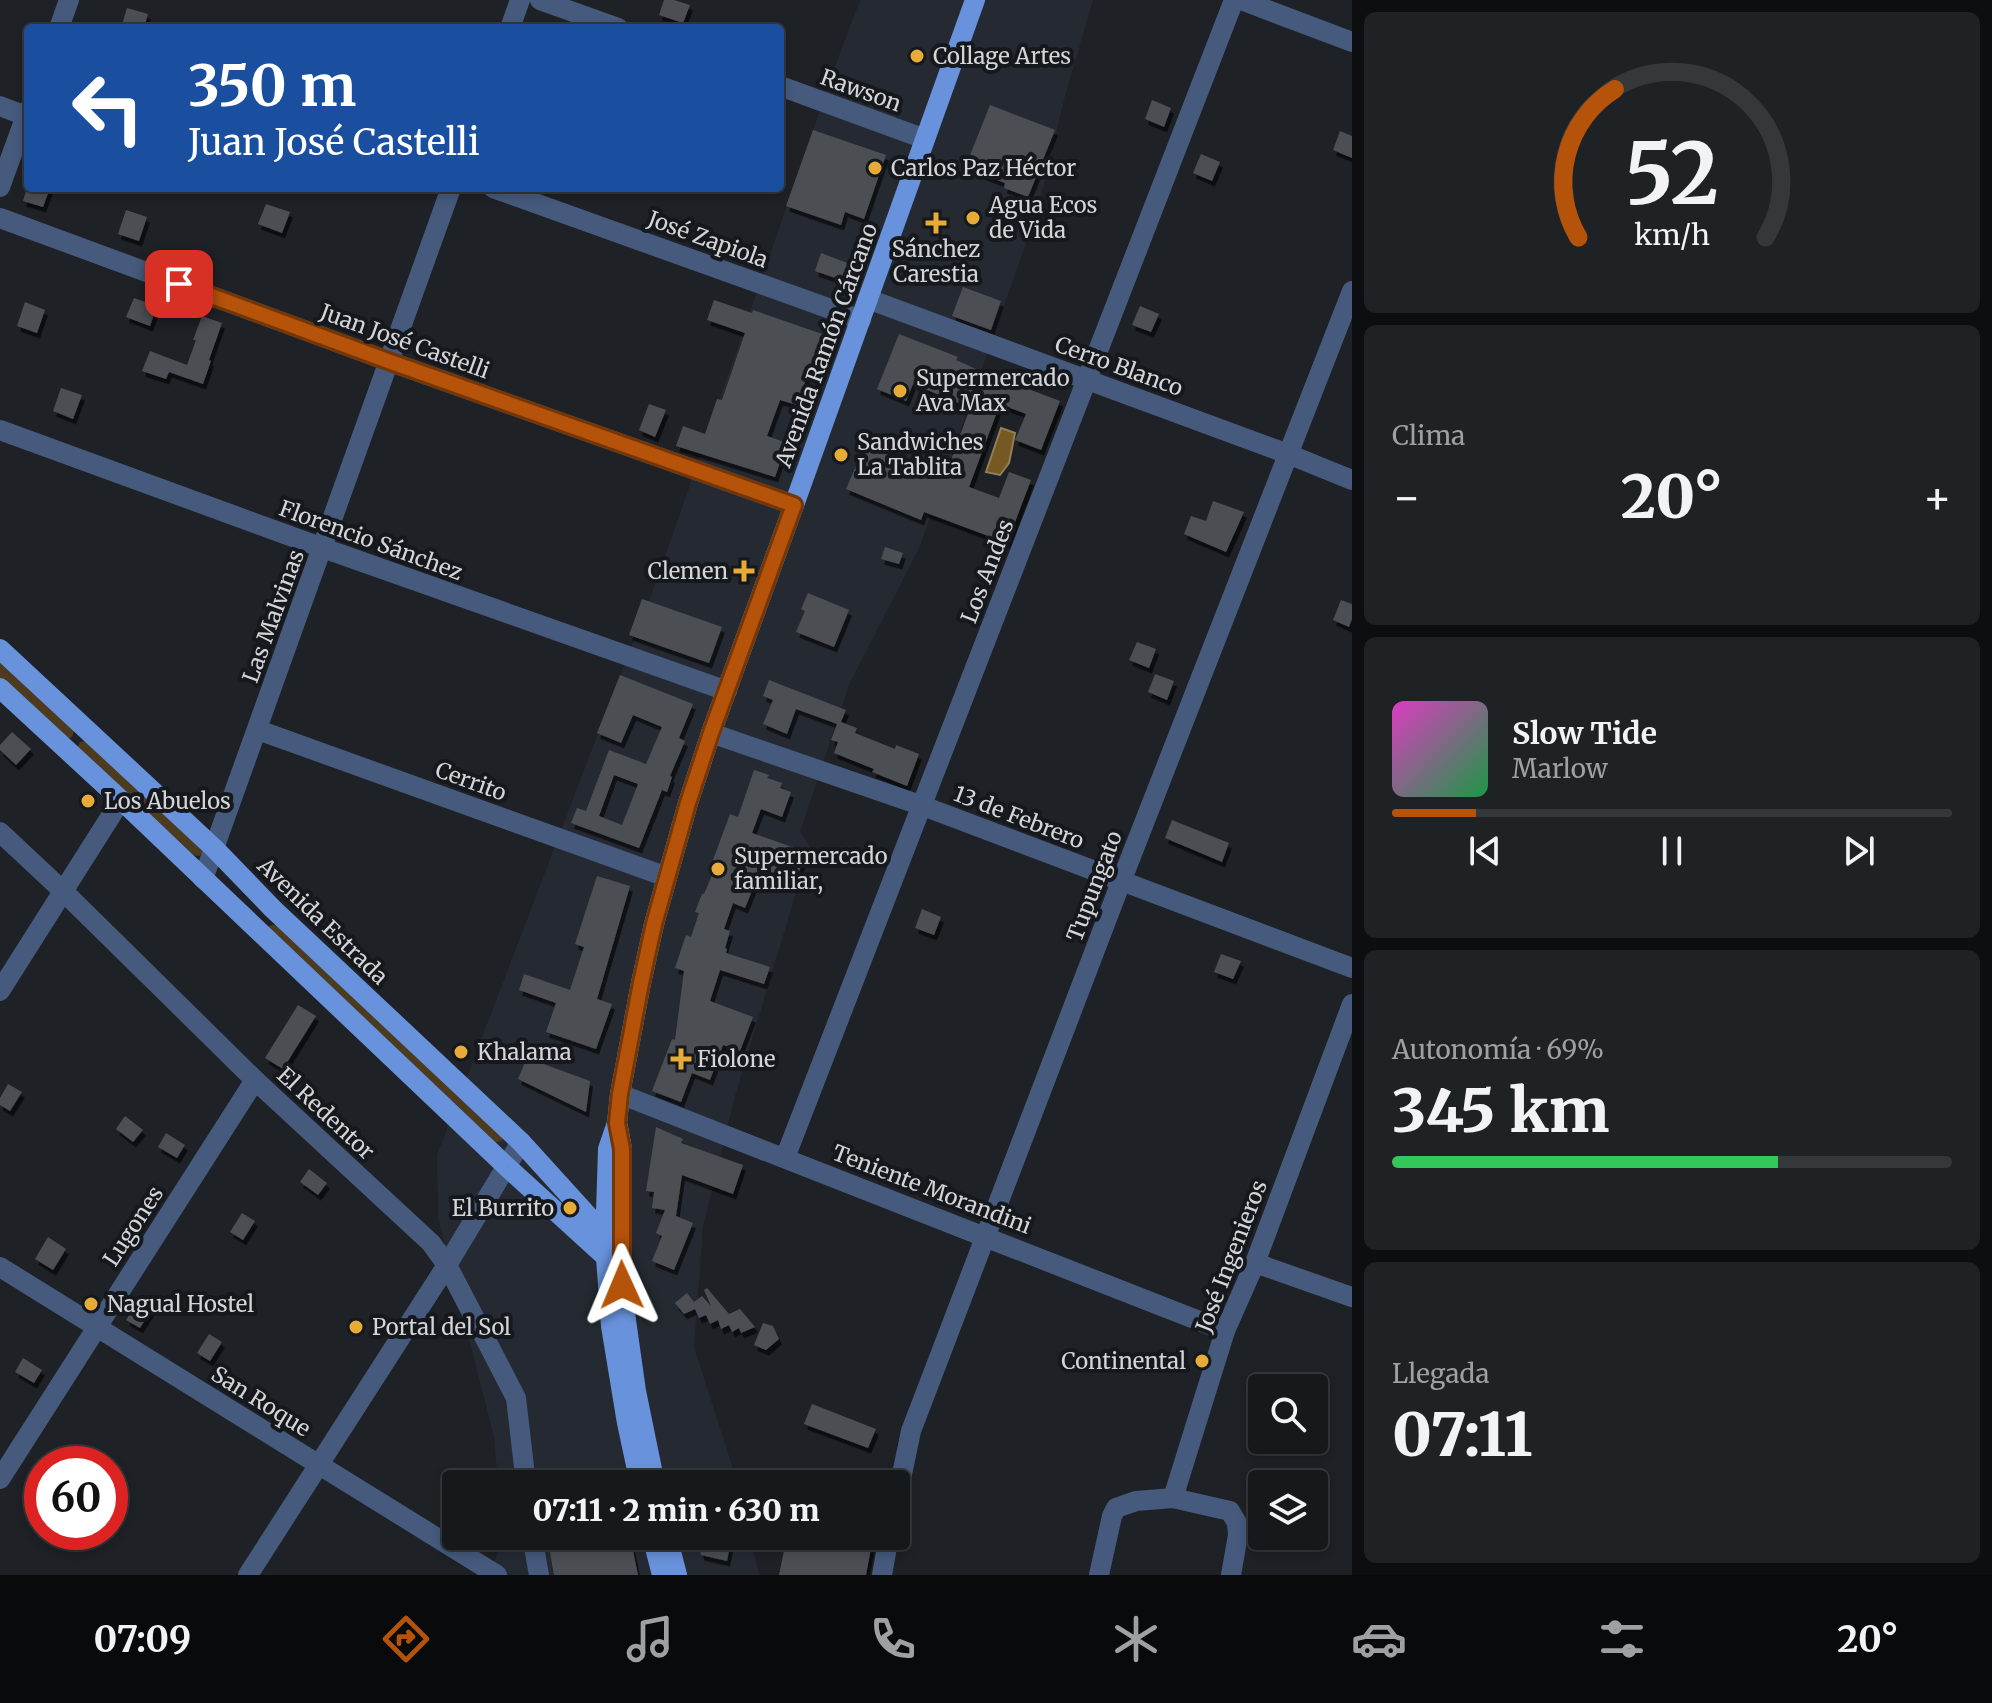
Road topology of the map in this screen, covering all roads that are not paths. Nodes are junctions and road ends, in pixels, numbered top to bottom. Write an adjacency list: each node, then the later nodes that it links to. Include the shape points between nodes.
1 (69, 0): 7 (street)
2 (520, 0): 8 (street)
3 (540, 0): 9 (street)
4 (975, 0): 15 (main road, Avenida Ramón Cárcano)
5 (1234, 0): 24 (street, Los Andes)
6 (1241, 0): 10 (street)
7 (60, 24)
8 (511, 24)
9 (607, 24)
10 (1352, 42)
11 (784, 87): 15 (street, Rawson)
12 (0, 106): 13 (street)
13 (24, 112)
14 (24, 121): 16 (street)
15 (925, 139): 21 (main road, Avenida Ramón Cárcano)
16 (0, 187)
17 (450, 192): 23 (street, Las Malvinas)
18 (504, 192): 22 (street, José Zapiola)
19 (0, 218): 23 (street, Juan José Castelli)
20 (1352, 291): 26 (street, Tupungato)
21 (868, 299): 22 (main road, Avenida Ramón Cárcano); 24 (street, Cerro Blanco)
22 (861, 320): 28 (main road, Avenida Ramón Cárcano)
23 (388, 361): 28 (street, Juan José Castelli); 29 (street, Las Malvinas)
24 (1085, 379): 26 (street, Cerro Blanco); 38 (street, Los Andes)
25 (0, 430): 29 (street, Florencio Sánchez)
26 (1288, 454): 27 (street, Cerro Blanco); 43 (street, Tupungato)
27 (1352, 480)
28 (794, 505): 32 (main road, Avenida Ramón Cárcano)
29 (323, 548): 32 (street, Florencio Sánchez); 34 (street, Las Malvinas)
30 (0, 649): 33 (main road, Avenida Estrada)
31 (0, 688): 36 (main road)
32 (727, 691): 35 (main road, Avenida Ramón Cárcano)
33 (83, 728): 36 (main road); 40 (main road, Avenida Estrada)
34 (258, 730): 40 (street, Las Malvinas); 41 (street, Cerrito)
35 (711, 733): 38 (street, 13 de Febrero); 41 (main road, Avenida Ramón Cárcano)
36 (65, 749): 37 (main road)
37 (121, 800): 42 (main road); 44 (street)
38 (923, 806): 43 (street, 13 de Febrero); 54 (street, Los Andes)
39 (0, 832): 44 (street, El Redentor)
40 (215, 849): 42 (street, Las Malvinas); 45 (main road, Avenida Estrada)
41 (667, 877): 51 (main road, Avenida Ramón Cárcano)
42 (203, 879): 46 (main road)
43 (1121, 882): 47 (street, 13 de Febrero); 59 (street, Tupungato)
44 (64, 892): 48 (street); 50 (street, El Redentor)
45 (273, 909): 46 (street); 53 (main road, Avenida Estrada)
46 (256, 930): 55 (main road)
47 (1352, 968)
48 (0, 991)
49 (1352, 1004): 61 (street, José Ingenieros)
50 (255, 1080): 62 (street, El Redentor, via 431,1243); 66 (street, Lugones)
51 (620, 1094): 52 (main road, Avenida Ramón Cárcano); 54 (street, Teniente Morandini)
52 (617, 1123): 56 (main road, Avenida Ramón Cárcano); 65 (main road, Avenida Ramón Cárcano)
53 (521, 1142): 55 (street); 57 (main road, Avenida Estrada)
54 (785, 1158): 59 (street, Teniente Morandini)
55 (507, 1167): 60 (main road); 62 (street)
56 (607, 1167): 57 (main road, via 596,1184 585,1189); 58 (main road, Avenida Ramón Cárcano)
57 (560, 1184): 58 (main road, Avenida Estrada)
58 (605, 1234): 60 (main road, Avenida Ramón Cárcano); 65 (main road, via 613,1247 617,1299)
59 (985, 1235): 67 (street, Teniente Morandini); 72 (street, Tupungato, via 911,1431)
60 (606, 1257): 70 (main road, Avenida Ramón Cárcano, via 611,1326)
61 (1255, 1263): 64 (street); 67 (street, José Ingenieros)
62 (447, 1265): 68 (street); 69 (street, El Redentor, via 516,1398)
63 (0, 1267): 66 (street, San Roque)
64 (1352, 1297)
65 (626, 1320): 71 (main road, Avenida Ramón Cárcano)
66 (97, 1326): 68 (street, San Roque); 73 (street, Lugones)
67 (1225, 1331): 74 (street, José Ingenieros)
68 (319, 1464): 79 (street); 80 (street, San Roque)
69 (524, 1470)
70 (637, 1470)
71 (652, 1470)
72 (903, 1470)
73 (0, 1479)
74 (1173, 1498): 85 (street, via 1116,1508); 86 (street, via 1230,1511 1238,1535)
75 (535, 1550): 81 (street)
76 (656, 1550): 82 (main road)
77 (671, 1550): 83 (main road)
78 (886, 1550): 84 (street)
79 (248, 1575)
80 (497, 1575)
81 (539, 1575)
82 (662, 1575)
83 (677, 1575)
84 (882, 1575)
85 (1099, 1575)
86 (1231, 1575)

